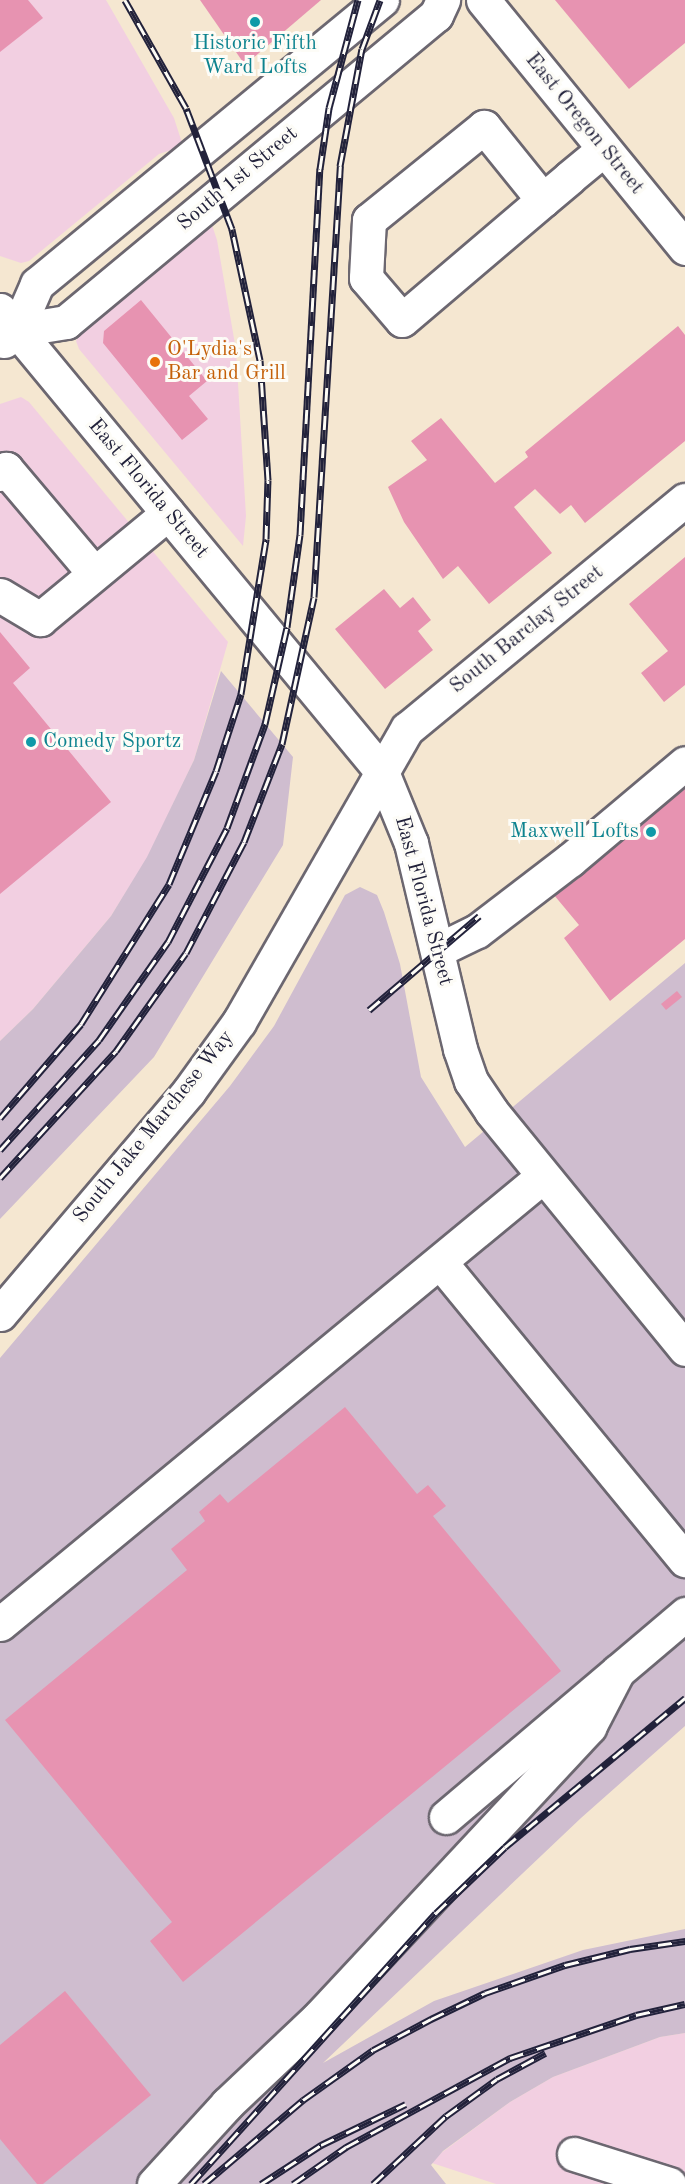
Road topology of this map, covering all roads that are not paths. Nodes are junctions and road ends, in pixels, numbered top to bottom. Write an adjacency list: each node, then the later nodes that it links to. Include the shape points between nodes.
1 (382, 0): 7 (street, via 37,284)
2 (442, 0): 7 (street, South 1st Street, via 436,15 66,322)
3 (483, 0): 4 (street, East Oregon Street)
4 (604, 148): 5 (street); 6 (street, East Oregon Street)
5 (543, 200): 5 (street, via 402,320 366,278 369,220 484,127)
6 (685, 248)
7 (6, 328): 10 (street, East Florida Street)
8 (0, 474): 11 (street, via 6,469)
9 (685, 500): 14 (street, South Barclay Street, via 407,729)
10 (168, 513): 11 (street); 14 (street, East Florida Street)
11 (94, 573): 12 (street, via 40,619)
12 (0, 595)
13 (685, 763): 15 (street, via 570,860 477,931)
14 (382, 772): 15 (street, East Florida Street, via 411,843); 18 (street, South Jake Marchese Way, via 239,1022 189,1091)
15 (438, 950): 16 (street, East Florida Street, via 471,1081)
16 (543, 1176): 17 (street); 19 (street, East Florida Street)
17 (440, 1262): 20 (street); 22 (street)
18 (0, 1314)
19 (685, 1349)
20 (685, 1560)
21 (685, 1614): 23 (street)
22 (0, 1624)
23 (618, 1671): 24 (street); 26 (street, via 589,1727 318,2018 227,2104)
24 (446, 1817)
25 (574, 2154): 27 (street)
26 (154, 2184)
27 (669, 2184)

